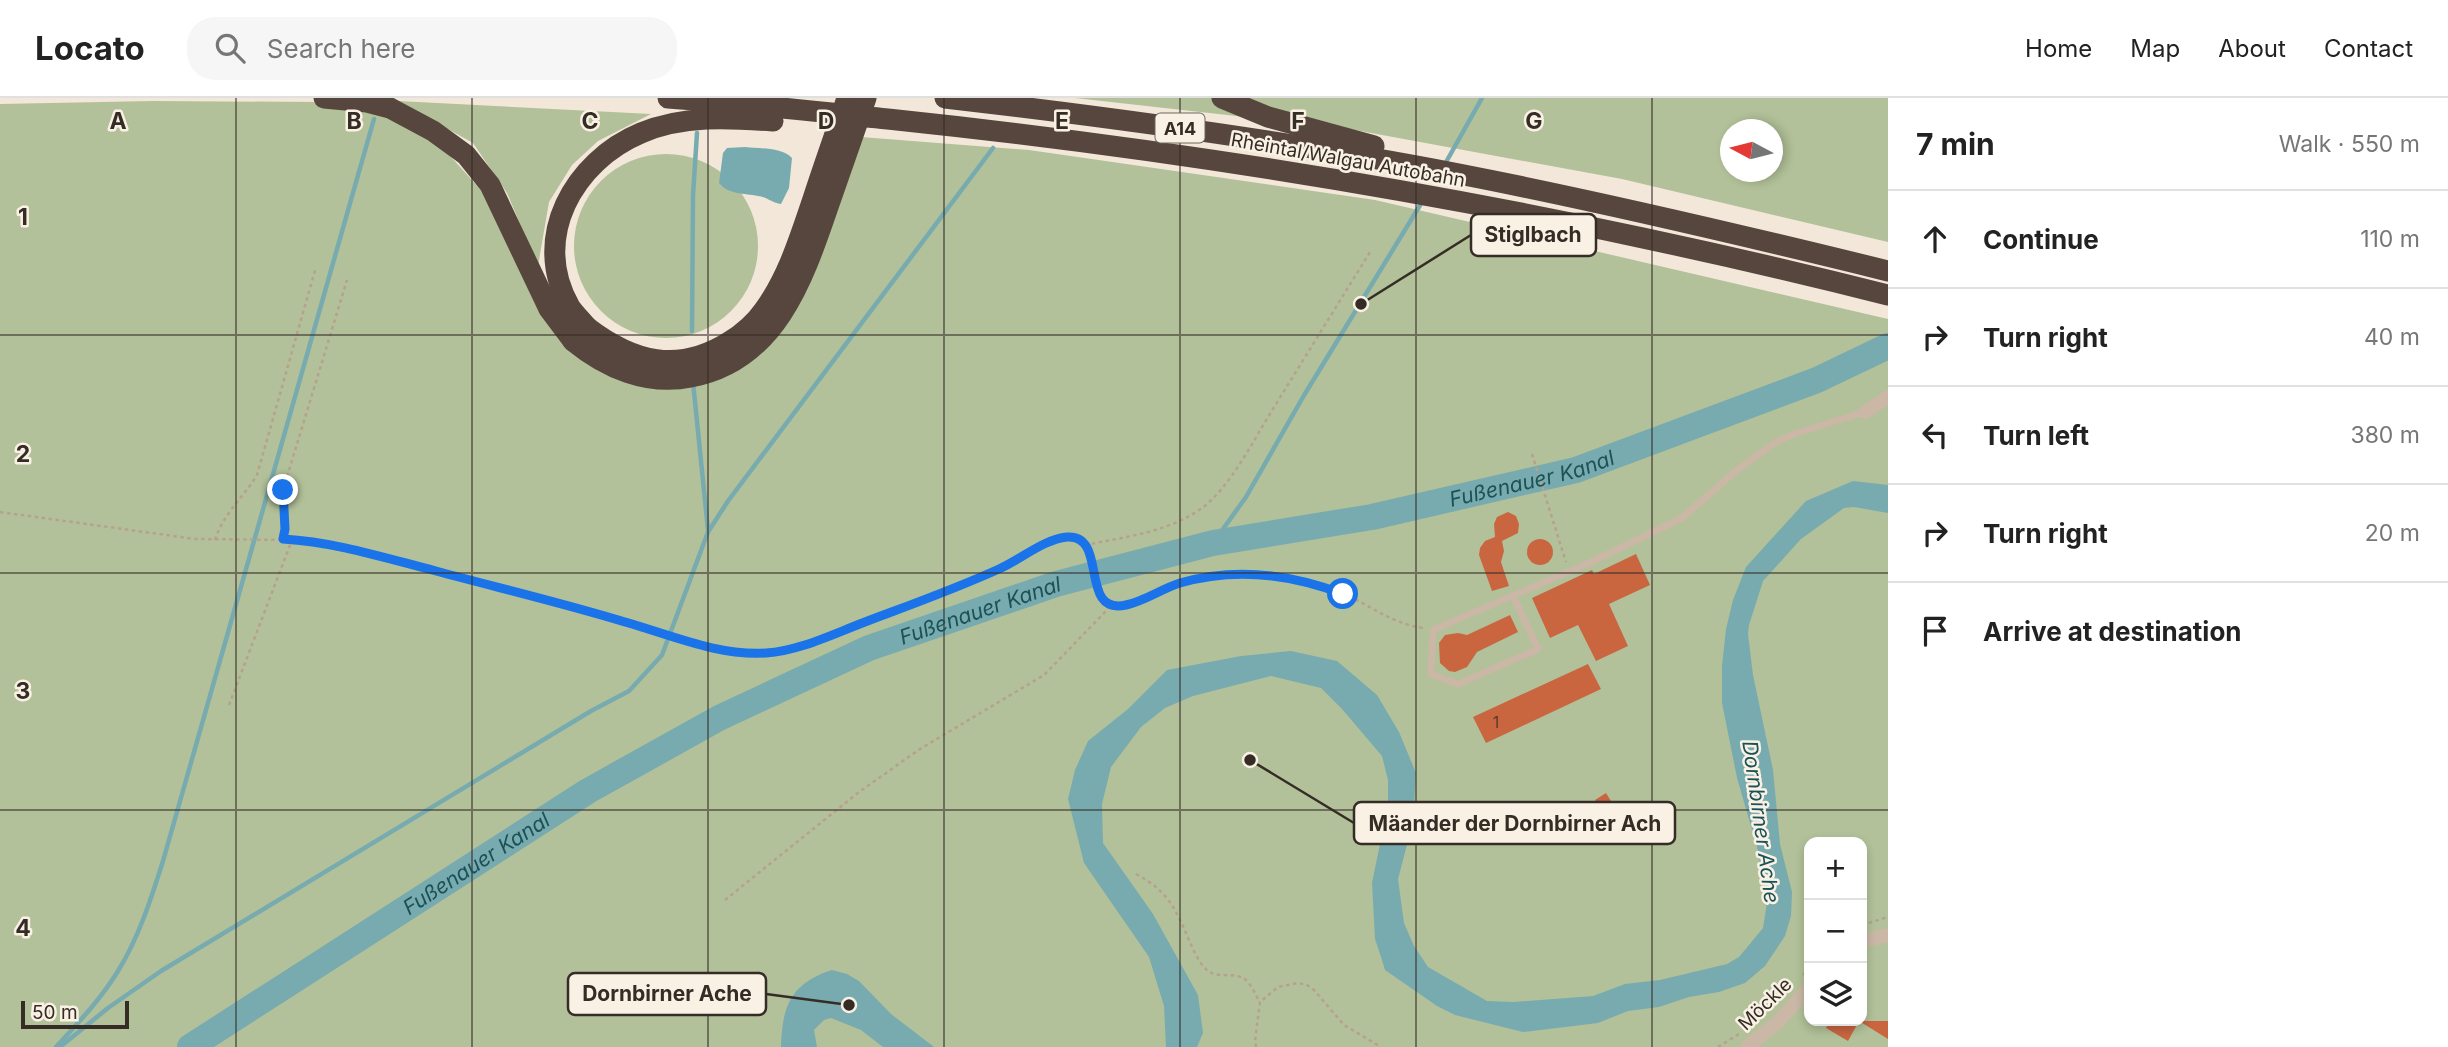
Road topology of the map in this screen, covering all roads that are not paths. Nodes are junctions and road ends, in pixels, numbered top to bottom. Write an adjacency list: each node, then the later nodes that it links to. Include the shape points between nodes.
1 (324, 98): 11 (highway, via 390,108 466,155 490,185 549,309)
2 (668, 98): 7 (highway, Rheintal/Walgau Autobahn / A14)
3 (847, 98): 11 (highway, bridge, via 783,279 763,312 741,335 688,360 656,360)
4 (866, 98): 11 (highway, bridge, via 797,289 774,326 745,355 710,374 652,379 594,358)
5 (945, 98): 8 (highway, Rheintal/Walgau Autobahn / A14, via 1102,116)
6 (1222, 98): 8 (highway, via 1268,117 1382,148)
7 (901, 121): 10 (highway, Rheintal/Walgau Autobahn / A14, via 1111,144 1407,192 1813,276); 11 (highway, via 822,123 714,117 663,125 618,145 581,177 556,232 560,285)
8 (1413, 166): 9 (highway, Rheintal/Walgau Autobahn / A14, via 1614,205)
9 (1888, 271)
10 (1888, 296)
11 (580, 334)
12 (1888, 397): 13 (street)
13 (1865, 412): 14 (lane, via 1776,442 1682,518)
14 (1513, 596): 14 (lane, via 1433,630 1431,674 1458,684 1538,649)
15 (1888, 935): 16 (street)
16 (1867, 940)
17 (1804, 984): 18 (street, Möckle, via 1778,1022)
18 (1747, 1047)

